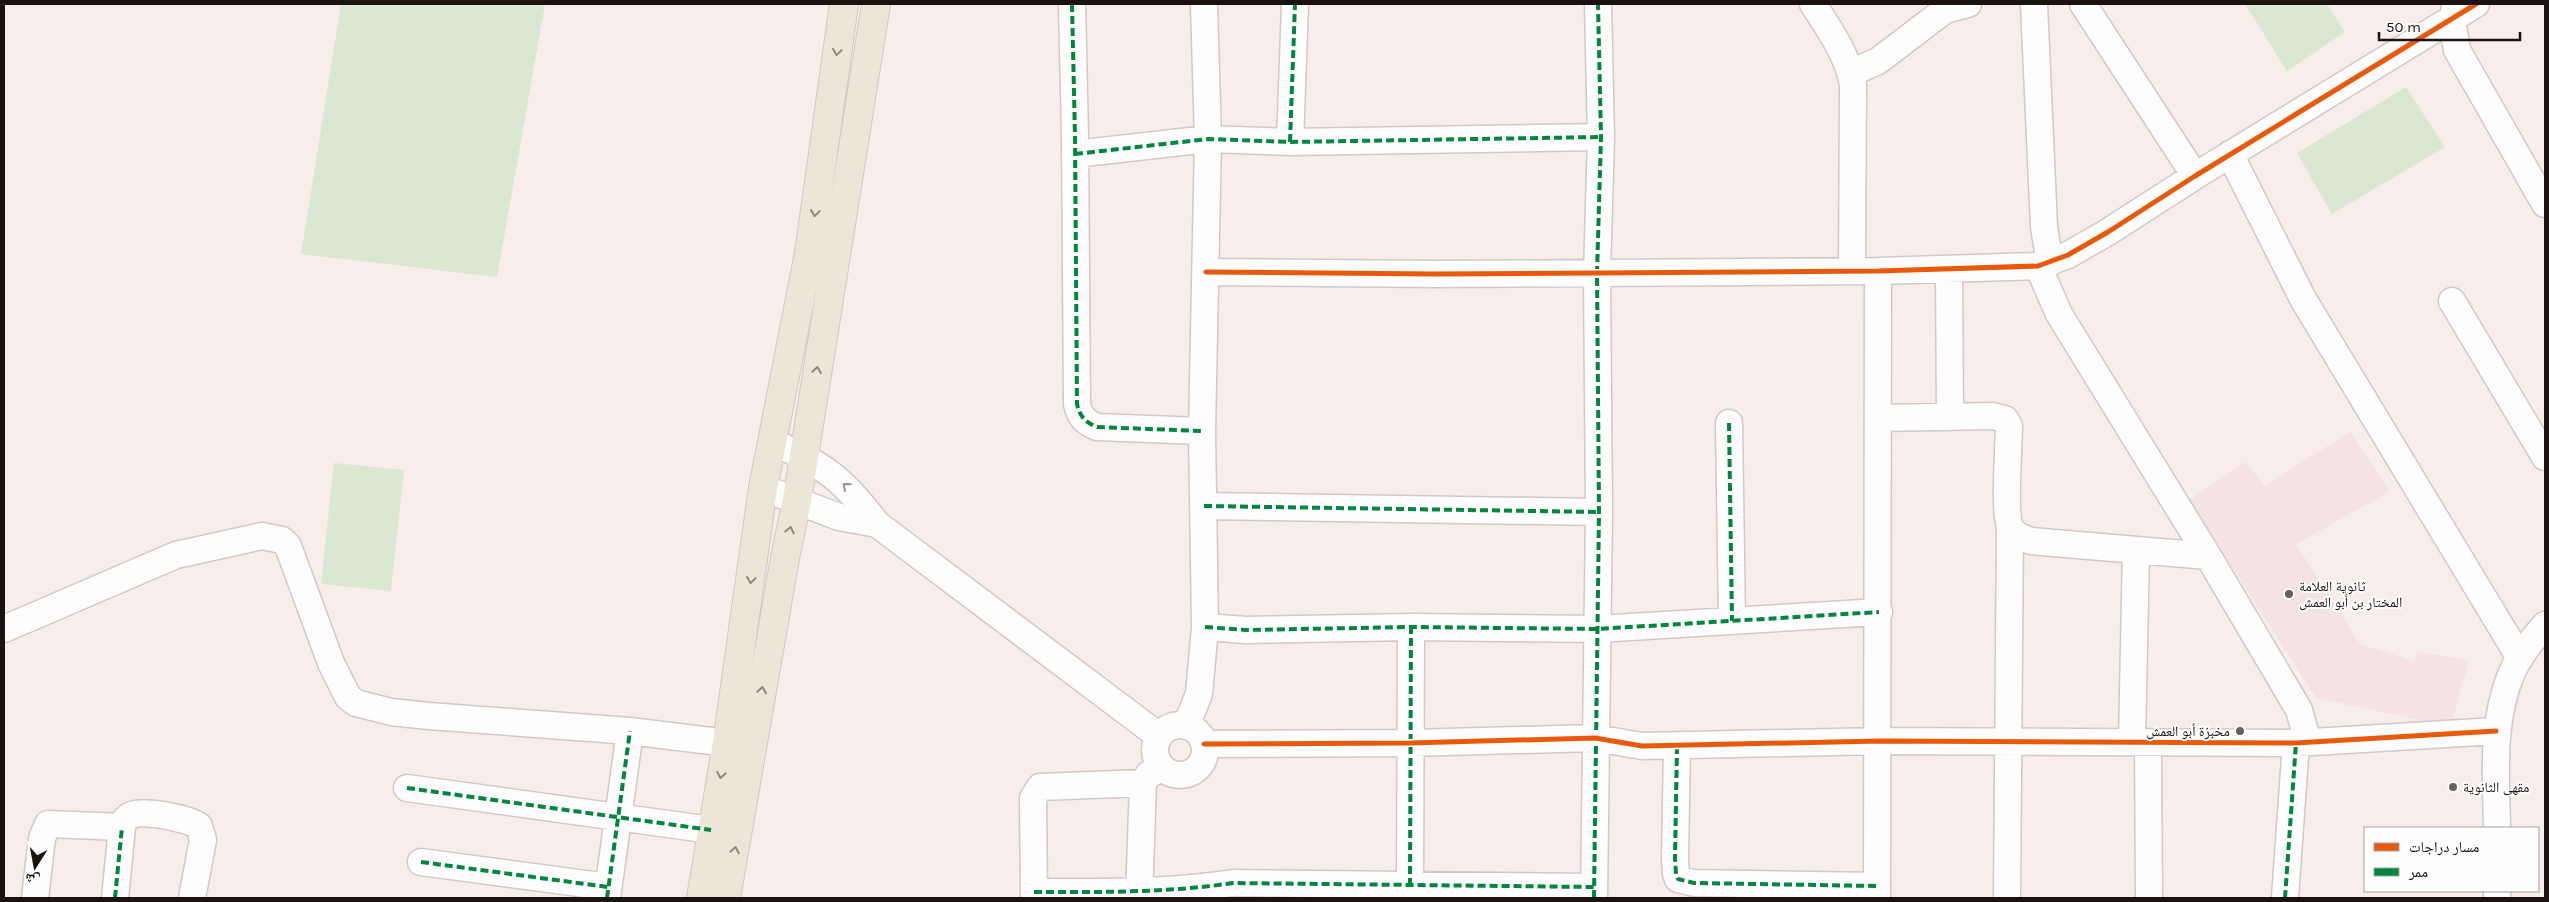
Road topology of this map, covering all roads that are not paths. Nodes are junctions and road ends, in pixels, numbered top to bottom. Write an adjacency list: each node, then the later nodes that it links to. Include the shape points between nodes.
1 (844, 4): 32 (main road, one-way to 32, via 809,253)
2 (876, 4): 33 (main road, one-way to 2)
3 (1072, 4): 17 (street)
4 (1204, 4): 15 (street)
5 (1295, 4): 16 (street)
6 (1598, 4): 14 (street)
7 (1813, 4): 13 (street, via 1841,49)
8 (1968, 4): 13 (street, via 1945,10 1878,61)
9 (2034, 4): 21 (street)
10 (2083, 4): 19 (street)
11 (2476, 4): 12 (street)
12 (2454, 12): 18 (street); 20 (street, via 2457,50)
13 (1851, 73): 23 (street, via 1854,137)
14 (1601, 137): 16 (street); 26 (street)
15 (1208, 139): 16 (street); 17 (street); 24 (street)
16 (1290, 142)
17 (1075, 154): 31 (street, via 1079,414 1097,428)
18 (2230, 154): 19 (street); 50 (street, via 2303,299)
19 (2195, 176): 21 (street, via 2108,232 2068,255)
20 (2545, 204)
21 (2044, 264): 22 (street); 42 (street, via 2059,314)
22 (1949, 270): 25 (street); 28 (street)
23 (1852, 271): 25 (street); 26 (street)
24 (1206, 272): 26 (street); 31 (street)
25 (1878, 272): 29 (street)
26 (1597, 273): 38 (street)
27 (2452, 301): 34 (street)
28 (1950, 417): 29 (street); 40 (street, via 1993,416 2005,418 2010,426)
29 (1878, 418): 43 (street)
30 (1729, 423): 44 (street)
31 (1202, 431): 37 (street)
32 (772, 442): 33 (street); 35 (main road)
33 (803, 456): 36 (main road); 39 (street, one-way to 33, via 853,492 826,469)
34 (2545, 457)
35 (763, 488): 36 (street); 59 (main road, one-way to 59)
36 (796, 500): 39 (street, via 839,517); 83 (main road, one-way to 36)
37 (1204, 506): 38 (street); 46 (street)
38 (1599, 512): 49 (street)
39 (877, 524): 54 (street)
40 (2010, 527): 41 (street, via 2018,536 2031,541); 57 (street)
41 (2136, 550): 42 (street); 58 (street)
42 (2208, 556): 61 (street, via 2298,710)
43 (1879, 612): 44 (street); 56 (street)
44 (1732, 621): 49 (street)
45 (2545, 625): 50 (street)
46 (1204, 627): 47 (street, via 1246,630); 51 (street, via 1199,694)
47 (1411, 627): 49 (street); 60 (street)
48 (4, 629): 52 (street, via 176,554 262,536 272,537 282,540 293,556 331,663 348,697 356,703 391,712 429,716)
49 (1597, 629): 55 (street)
50 (2520, 658): 53 (street, via 2512,672)
51 (1186, 726): 54 (street, via 1176,726); 62 (street, via 1197,732)
52 (630, 731): 59 (street); 66 (street)
53 (2496, 732): 61 (street); 68 (street)
54 (1159, 736): 64 (street)
55 (1595, 738): 60 (street); 63 (street, via 1642,746); 76 (street)
56 (1879, 741): 57 (street); 63 (street); 74 (street)
57 (2008, 742): 58 (street); 84 (street)
58 (2140, 742): 61 (street); 85 (street)
59 (727, 743): 69 (main road, one-way to 69)
60 (1410, 743): 62 (street); 71 (street)
61 (2302, 743): 86 (street)
62 (1204, 744): 64 (street, via 1204,757 1198,768 1186,775)
63 (1677, 746): 74 (street, via 1675,859 1678,879 1694,883)
64 (1152, 776): 77 (street, via 1040,787 1033,798); 78 (street)
65 (407, 788): 66 (street)
66 (618, 817): 69 (street); 75 (street)
67 (122, 827): 79 (street, via 48,824 42,838); 80 (street); 81 (street, via 134,813 177,818 199,826 202,840)
68 (2497, 827)
69 (711, 830): 82 (main road)
70 (421, 862): 75 (street)
71 (1410, 886): 72 (street, via 1233,883); 73 (street)
72 (1216, 892): 78 (street, via 1190,890)
73 (1458, 892): 76 (street)
74 (1877, 892)
75 (608, 893)
76 (1594, 893)
77 (1034, 895): 78 (street)
78 (1139, 895)
79 (35, 898)
80 (115, 898)
81 (192, 898)
82 (701, 898)
83 (726, 898)
84 (2008, 898)
85 (2150, 898)
86 (2285, 898)

